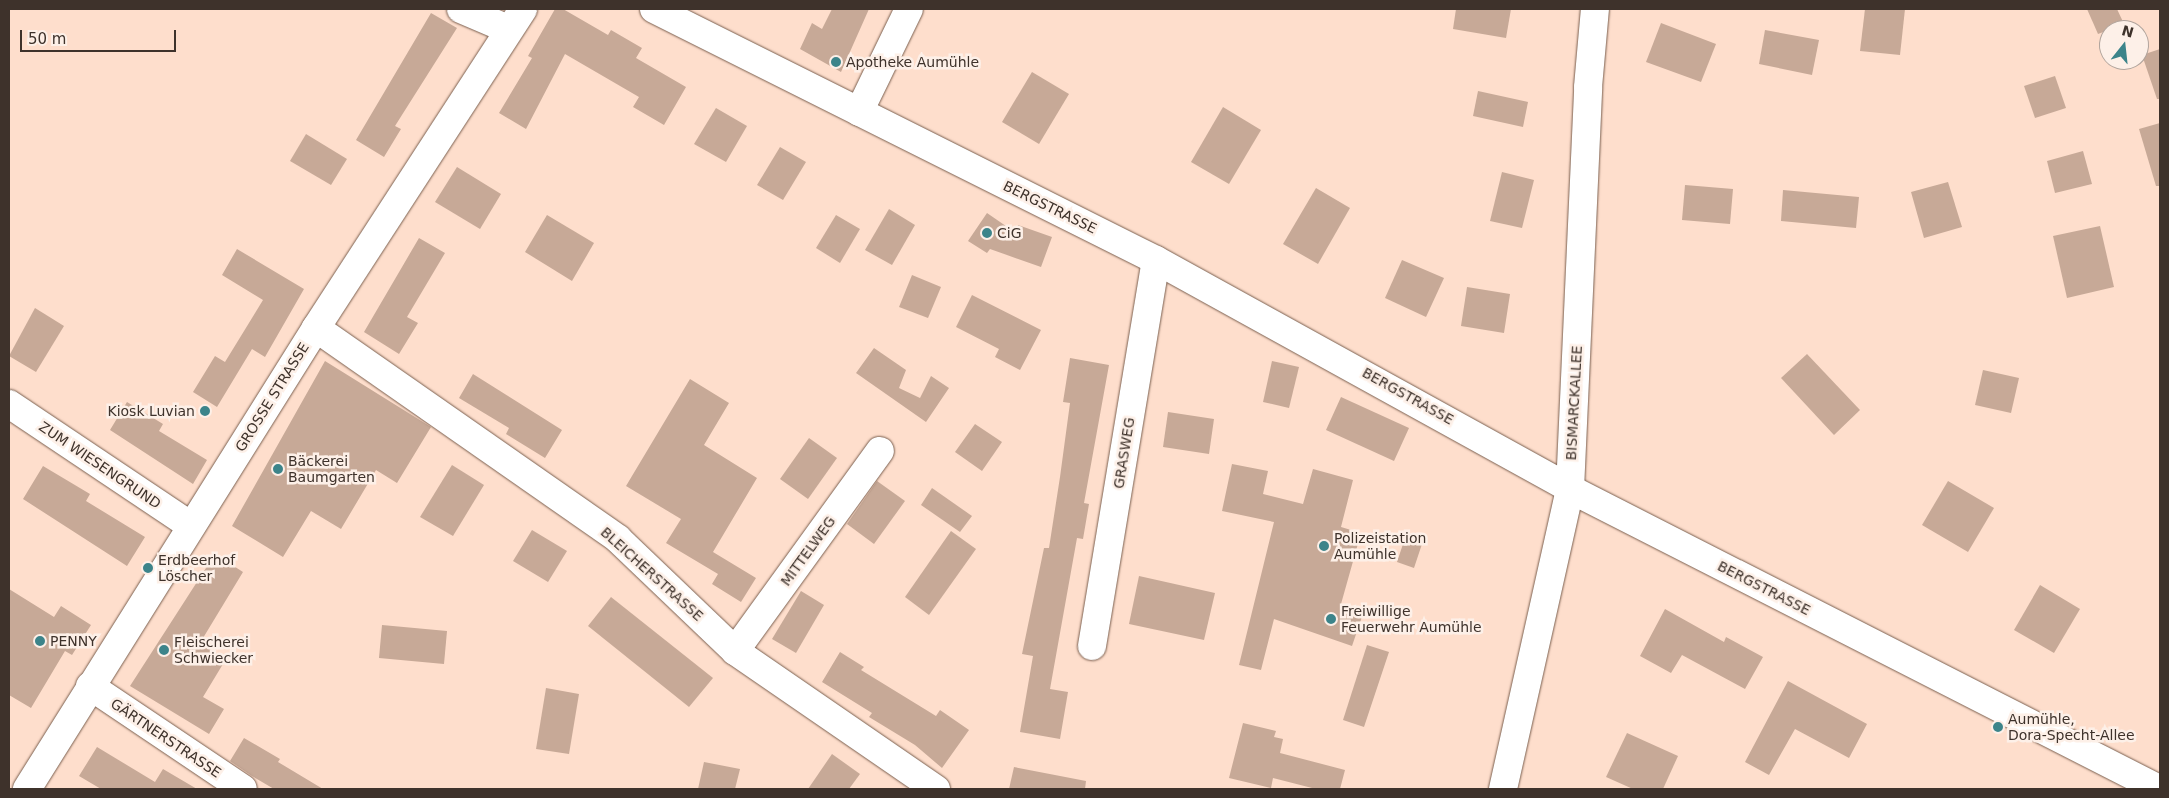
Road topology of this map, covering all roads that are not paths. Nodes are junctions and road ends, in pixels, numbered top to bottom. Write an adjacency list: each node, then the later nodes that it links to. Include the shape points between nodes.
1 (461, 9): 5 (street)
2 (654, 9): 6 (street, BERGSTRASSE)
3 (909, 9): 6 (street)
4 (1596, 9): 11 (street, BISMARCKALLEE, via 1588,87)
5 (515, 19): 8 (street, GROSSE STRASSE)
6 (858, 112): 7 (street, BERGSTRASSE)
7 (1156, 260): 11 (street, BERGSTRASSE); 13 (street, GRASWEG)
8 (316, 328): 12 (street, GROSSE STRASSE); 14 (street, BLEICHERSTRASSE, via 618,539)
9 (9, 404): 12 (street, ZUM WIESENGRUND)
10 (880, 452): 14 (street, MITTELWEG)
11 (1570, 489): 19 (street, BISMARCKALLEE); 20 (street, BERGSTRASSE)
12 (191, 526): 15 (street, GROSSE STRASSE)
13 (1092, 646)
14 (735, 651): 18 (street, BLEICHERSTRASSE)
15 (90, 686): 16 (street, GROSSE STRASSE); 17 (street, GÄRTNERSTRASSE)
16 (26, 789)
17 (242, 789)
18 (936, 789)
19 (1502, 789)
20 (2159, 789)

